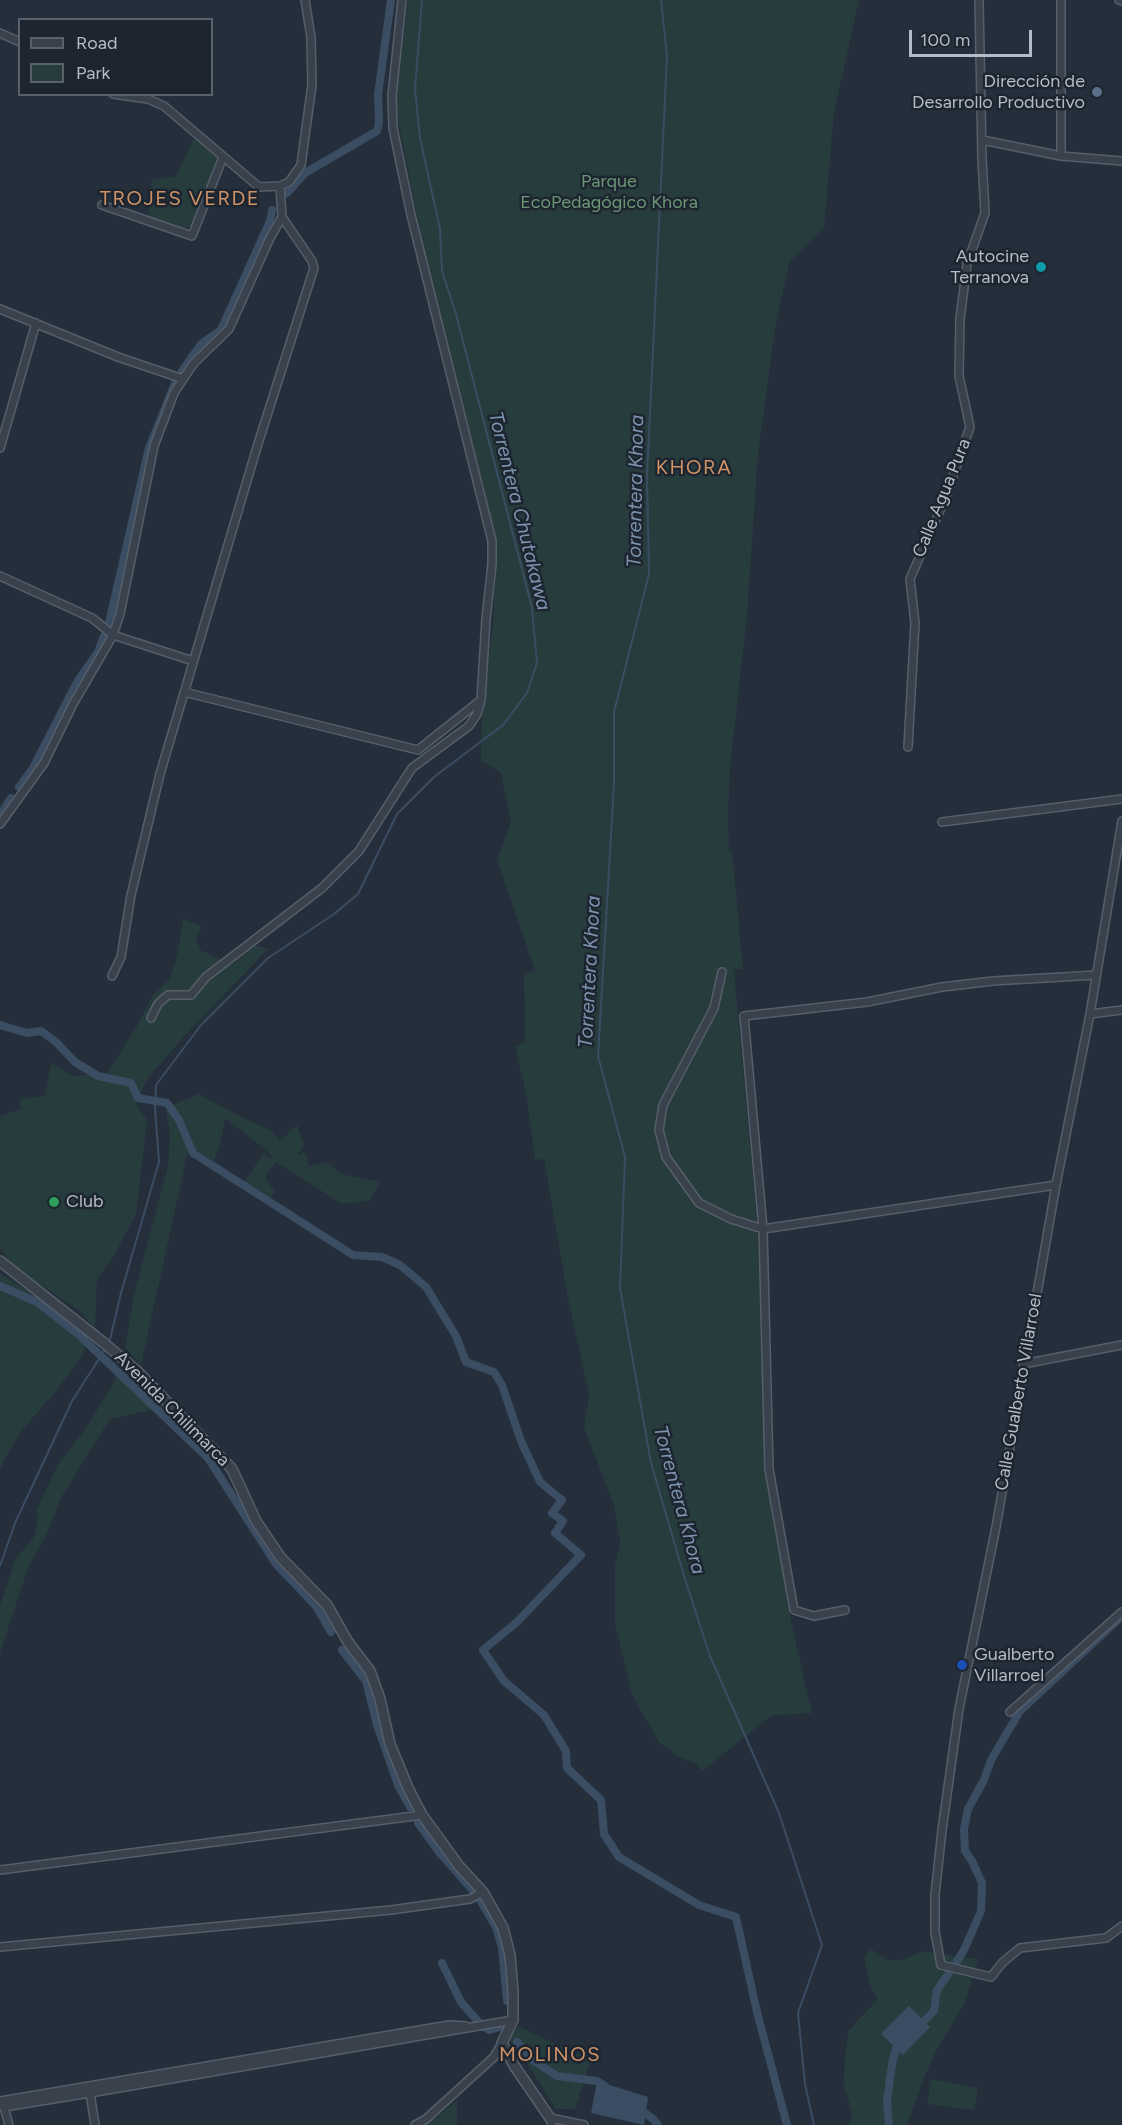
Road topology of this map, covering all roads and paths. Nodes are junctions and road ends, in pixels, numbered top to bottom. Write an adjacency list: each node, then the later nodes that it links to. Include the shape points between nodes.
1 (305, 0): 12 (street, via 312,85 306,133 301,165 289,182)
2 (402, 0): 23 (street, via 392,96 393,128 492,541)
3 (980, 0): 8 (street, Calle Agua Pura)
4 (1061, 0): 9 (street)
5 (0, 33): 6 (street)
6 (18, 41)
7 (127, 96): 10 (street, via 164,106)
8 (982, 140): 9 (street); 24 (street, Calle Agua Pura, via 984,218 966,264 960,319 959,376 969,427 945,499 910,579 915,623)
9 (1061, 156): 11 (street)
10 (223, 157): 12 (street, via 259,187); 13 (street, via 192,236)
11 (1122, 161)
12 (280, 186): 14 (street)
13 (102, 205)
14 (282, 218): 17 (street, via 229,329); 21 (street, via 314,268)
15 (0, 309): 16 (street)
16 (36, 323): 17 (street); 18 (street)
17 (183, 379): 20 (street, via 154,446 120,614)
18 (0, 448)
19 (0, 576): 20 (street, via 92,618)
20 (112, 635): 21 (street); 28 (street, via 44,763)
21 (193, 661): 22 (street)
22 (184, 692): 23 (street, via 418,750); 31 (street, via 130,895 121,957)
23 (481, 700): 34 (street, via 469,726 412,768 359,851 322,888 206,977 191,995 168,995)
24 (908, 747)
25 (1122, 799): 27 (street)
26 (1122, 821): 30 (street, Calle Gualberto Villarroel)
27 (942, 822)
28 (0, 824)
29 (722, 972): 36 (street, via 714,1008 663,1105 659,1130 666,1157 699,1203 730,1219)
30 (1096, 975): 33 (street, Calle Gualberto Villarroel); 36 (street, via 993,981 867,1002 744,1016)
31 (112, 976)
32 (1122, 1010): 33 (street)
33 (1090, 1014): 35 (street, Calle Gualberto Villarroel)
34 (151, 1018)
35 (1056, 1185): 36 (street); 39 (street, Calle Gualberto Villarroel)
36 (763, 1229): 40 (street, via 769,1469 794,1610 814,1616)
37 (0, 1261): 43 (street, Avenida Chilimarca, via 104,1342 232,1469 256,1521 281,1558 327,1605 370,1671 390,1744)
38 (1122, 1345): 39 (street)
39 (1023, 1364): 46 (street, Calle Gualberto Villarroel, via 996,1527 959,1709 935,1894 935,1932 941,1965 991,1977 1020,1948 1106,1938)
40 (845, 1610)
41 (1122, 1612): 42 (street)
42 (1010, 1712)
43 (422, 1815): 44 (street); 45 (street, Avenida Chilimarca)
44 (0, 1870)
45 (483, 1892): 47 (street, via 470,1899 391,1910); 48 (street, Avenida Chilimarca, via 503,1928 510,1955)
46 (1122, 1926)
47 (0, 1947)
48 (513, 2020): 49 (street); 50 (street, Avenida Chilimarca)
49 (477, 2027): 51 (street); 52 (street, via 449,2025)
50 (502, 2043): 53 (street); 56 (street, via 494,2057)
51 (90, 2093): 52 (street); 55 (street)
52 (1, 2104): 54 (street)
53 (551, 2122): 57 (street)
54 (9, 2125)
55 (95, 2125)
56 (415, 2125)
57 (584, 2125)

